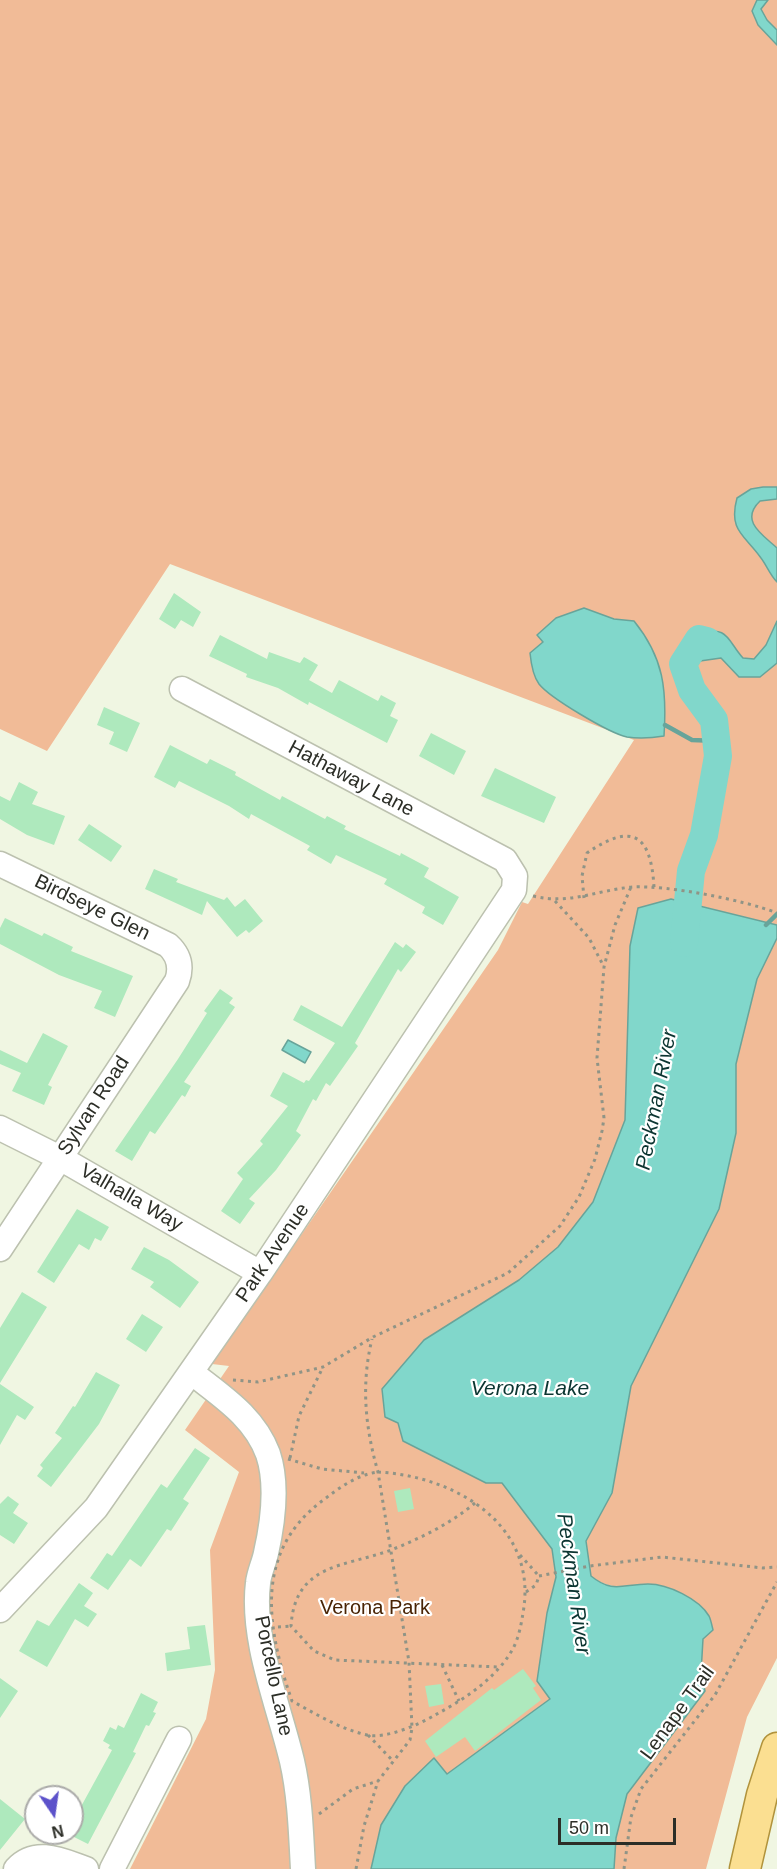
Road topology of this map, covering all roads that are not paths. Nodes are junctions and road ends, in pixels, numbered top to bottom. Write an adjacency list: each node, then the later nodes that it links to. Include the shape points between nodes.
1 (182, 689): 3 (street, Hathaway Lane, via 505,860)
2 (0, 864): 4 (street, Birdseye Glen, via 168,945)
3 (514, 883): 8 (street, Park Avenue)
4 (179, 960): 6 (street, Sylvan Road, via 177,981)
5 (0, 1128): 6 (street, Valhalla Way)
6 (60, 1158): 7 (street, Sylvan Road); 8 (street, Valhalla Way)
7 (0, 1249)
8 (260, 1273): 9 (street, Park Avenue)
9 (191, 1372): 10 (street, Park Avenue, via 96,1508); 17 (street, Porcello Lane, via 250,1421 279,1458 266,1554 258,1581 258,1628 293,1764)
10 (0, 1610)
11 (179, 1739): 16 (street)
12 (777, 1748): 13 (main road)
13 (772, 1780): 18 (main road)
14 (16, 1869): 15 (street, via 35,1858 48,1856)
15 (86, 1869)
16 (112, 1869)
17 (303, 1869)
18 (745, 1869)

